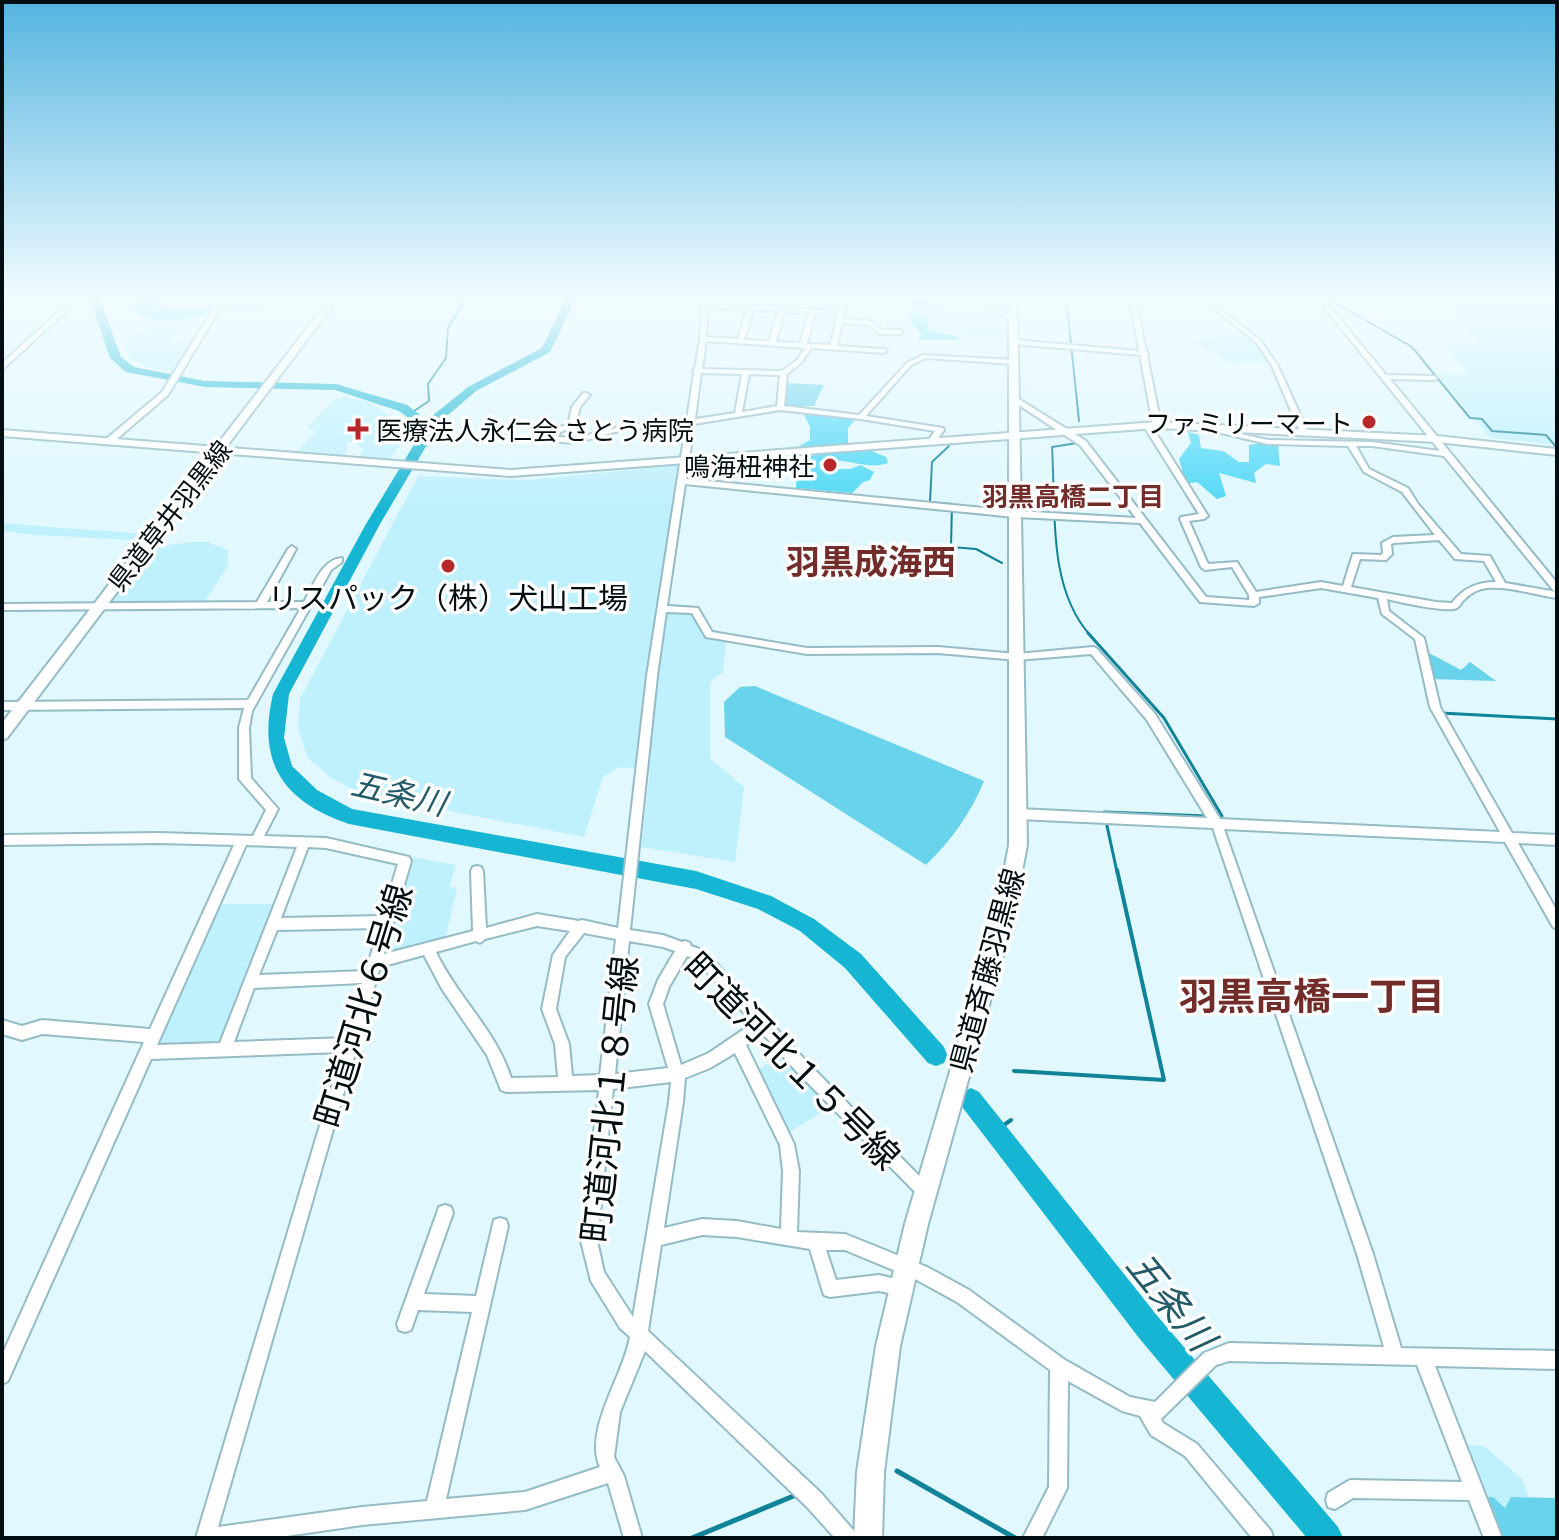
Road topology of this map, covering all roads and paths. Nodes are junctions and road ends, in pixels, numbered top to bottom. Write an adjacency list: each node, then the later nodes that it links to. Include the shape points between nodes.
1 (180, 368): 29 (street, via 159,399)
2 (281, 368): 32 (main road, 県道草井羽黒線)
3 (697, 368): 10 (street, 町道河北１８号線)
4 (791, 368): 12 (street)
5 (905, 368): 19 (street)
6 (1014, 368): 16 (main road, 県道斉藤羽黒線)
7 (1146, 368): 21 (street)
8 (1276, 368): 24 (street)
9 (1377, 368): 13 (street)
10 (696, 371): 11 (street); 20 (street, 町道河北１８号線)
11 (746, 372): 12 (street); 18 (street)
12 (784, 373): 17 (street)
13 (1385, 377): 14 (street); 27 (street)
14 (1434, 378)
15 (586, 395): 20 (street, via 571,427 557,430 554,439)
16 (1014, 398): 23 (street); 26 (main road, 県道斉藤羽黒線)
17 (780, 408): 18 (street); 19 (street)
18 (738, 414): 20 (street)
19 (861, 417): 28 (street, via 940,430)
20 (690, 422): 34 (street, 町道河北１８号線)
21 (1152, 425): 22 (street); 23 (street); 44 (street, via 1204,516 1184,519 1205,567 1234,564)
22 (1195, 426): 24 (street); 30 (street, via 1259,441)
23 (1066, 431): 26 (street); 37 (street, via 1083,443)
24 (1304, 432): 27 (street)
25 (2, 433): 29 (street)
26 (1015, 434): 28 (street); 36 (main road, 県道斉藤羽黒線)
27 (1437, 439): 31 (street); 33 (street)
28 (932, 441): 34 (street)
29 (108, 442): 32 (street)
30 (1351, 443): 33 (street); 38 (street, via 1364,469 1378,481 1405,490)
31 (1557, 452)
32 (216, 453): 34 (street, via 545,472); 49 (main road, 県道草井羽黒線)
33 (1448, 454): 43 (street)
34 (685, 462): 35 (street, 町道河北１８号線)
35 (681, 481): 36 (street); 50 (street, 町道河北１８号線)
36 (1015, 514): 37 (street); 51 (main road, 県道斉藤羽黒線)
37 (1142, 521): 44 (street, via 1203,600 1254,603)
38 (1442, 537): 41 (street, via 1458,557 1487,558); 42 (street, via 1393,540 1386,543 1388,554 1383,558 1356,556)
39 (292, 549): 47 (street)
40 (339, 560): 46 (street, via 328,568)
41 (1502, 585): 43 (street); 45 (street, via 1466,591 1454,606)
42 (1346, 590): 44 (street, via 1321,585); 45 (street)
43 (1557, 592)
44 (1254, 595)
45 (1382, 598): 59 (street, via 1385,612 1411,629 1424,648 1423,666 1435,707)
46 (306, 605): 47 (street); 53 (street)
47 (260, 606): 49 (street)
48 (2, 607): 49 (street)
49 (98, 607): 54 (main road, 県道草井羽黒線)
50 (661, 609): 51 (street, via 695,610 709,635 807,651 923,650); 69 (street, 町道河北１８号線)
51 (1017, 657): 57 (main road, 県道斉藤羽黒線); 58 (street, via 1093,650 1151,717)
52 (2, 706): 54 (street)
53 (249, 707): 54 (street); 62 (street, via 245,779 272,809)
54 (20, 709): 55 (street); 56 (main road, 県道草井羽黒線)
55 (2, 712)
56 (2, 734)
57 (1019, 814): 58 (street); 86 (main road, 県道斉藤羽黒線, via 1010,894)
58 (1217, 824): 59 (street); 97 (street, via 1365,1254)
59 (1506, 837): 61 (street); 66 (street)
60 (2, 840): 62 (street, 町道河北６号線)
61 (1557, 840)
62 (249, 841): 63 (street, 町道河北６号線); 78 (street)
63 (304, 843): 65 (street, 町道河北６号線, via 405,861); 67 (street)
64 (477, 871): 70 (street)
65 (387, 922): 67 (street); 73 (street, 町道河北６号線)
66 (1557, 923)
67 (272, 924): 75 (street)
68 (582, 926): 69 (street, 町道河北１５号線); 70 (street, 町道河北１５号線, via 532,920); 85 (street, via 559,955 549,1009 562,1044)
69 (625, 933): 71 (street, 町道河北１５号線); 84 (street, 町道河北１８号線)
70 (480, 937): 72 (street, 町道河北１５号線)
71 (685, 947): 76 (street, 町道河北１５号線, via 700,955); 83 (street, via 656,1004)
72 (428, 950): 73 (street, 町道河北１５号線); 85 (street, via 498,1062 506,1085)
73 (375, 962): 74 (street, 町道河北６号線)
74 (370, 977): 75 (street); 80 (street, 町道河北６号線)
75 (250, 982): 81 (street)
76 (764, 1024): 79 (street); 86 (street, 町道河北１５号線)
77 (2, 1027): 78 (street, via 22,1033 42,1027)
78 (154, 1036): 82 (street)
79 (737, 1042): 83 (street); 90 (street, via 787,1144)
80 (350, 1045): 81 (street); 107 (street, 町道河北６号線)
81 (224, 1049): 82 (street)
82 (147, 1052): 101 (street)
83 (677, 1073): 84 (street); 89 (street)
84 (605, 1082): 85 (street); 96 (street, 町道河北１８号線, via 589,1241 601,1285)
85 (566, 1083)
86 (925, 1192): 92 (main road, 県道斉藤羽黒線)
87 (445, 1213): 93 (street)
88 (500, 1226): 94 (street)
89 (656, 1238): 90 (street, via 702,1227); 96 (street)
90 (789, 1238): 91 (street)
91 (816, 1241): 92 (street, via 845,1242); 92 (street, via 830,1289)
92 (901, 1278): 100 (street, via 921,1273 963,1296); 110 (main road, 県道斉藤羽黒線, via 877,1398)
93 (413, 1302): 94 (street); 95 (street)
94 (482, 1304): 106 (street)
95 (405, 1324)
96 (639, 1336): 103 (street, via 611,1412 605,1458); 109 (street, 町道河北１８号線, via 814,1500)
97 (1395, 1357): 98 (street); 102 (street, via 1229,1352 1210,1359 1158,1411)
98 (1423, 1358): 99 (street); 104 (street)
99 (1557, 1360)
100 (1059, 1366): 102 (street); 111 (street, via 1058,1488)
101 (2, 1375)
102 (1147, 1411): 112 (street, via 1157,1429 1191,1450)
103 (610, 1471): 106 (street, via 525,1501); 108 (street)
104 (1475, 1491): 105 (street, via 1350,1489); 113 (street)
105 (1335, 1500)
106 (435, 1508): 107 (street)
107 (206, 1538)
108 (633, 1538)
109 (847, 1538)
110 (868, 1538)
111 (1032, 1538)
112 (1264, 1538)
113 (1493, 1538)

